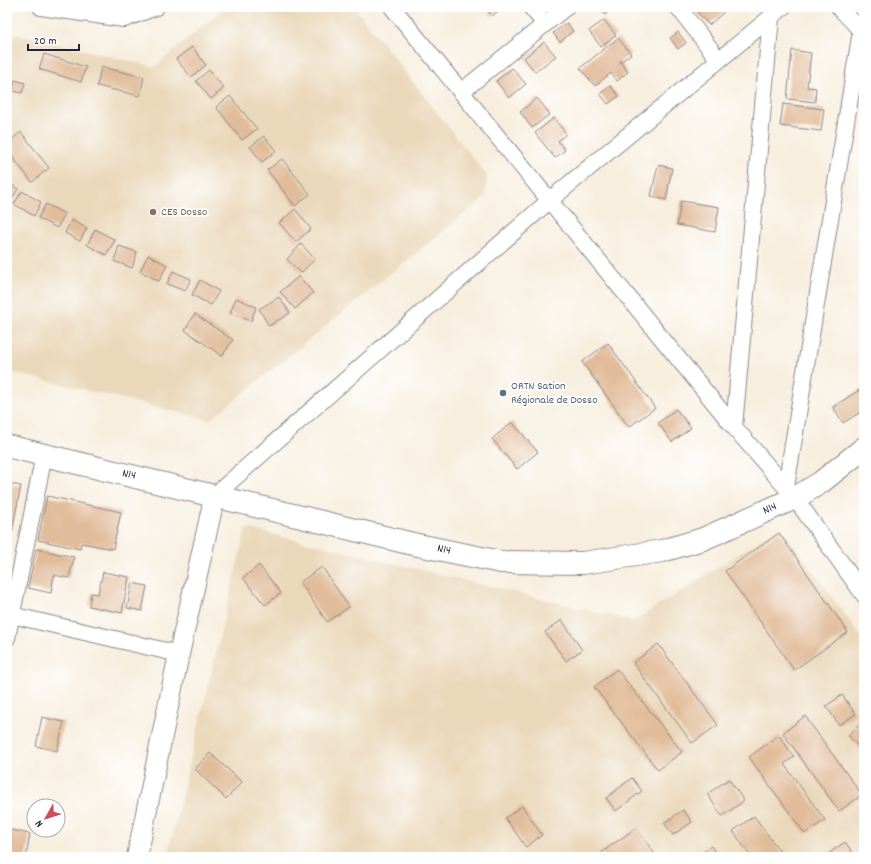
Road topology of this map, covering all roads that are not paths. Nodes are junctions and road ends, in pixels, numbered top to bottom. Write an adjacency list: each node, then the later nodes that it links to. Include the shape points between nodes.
1 (41, 7): 2 (street, via 124,19)
2 (156, 7)
3 (392, 7): 12 (street)
4 (531, 7): 9 (street)
5 (566, 7): 9 (street)
6 (678, 7): 11 (street)
7 (839, 7): 10 (street)
8 (777, 12): 11 (street); 14 (street)
9 (545, 24): 12 (street)
10 (862, 33): 18 (street)
11 (720, 60): 13 (street)
12 (461, 92): 13 (street)
13 (550, 200): 14 (street); 19 (street)
14 (734, 427): 18 (street)
15 (7, 446): 17 (main road, N14)
16 (864, 448): 18 (main road, N14, via 820,483)
17 (44, 455): 19 (main road, N14); 21 (street)
18 (791, 492): 19 (main road, N14, via 703,538 662,551 576,562 501,562 413,544); 20 (street)
19 (215, 495): 23 (street)
20 (864, 595)
21 (9, 615): 22 (street); 23 (street)
22 (7, 638)
23 (179, 654): 24 (street)
24 (137, 857)

